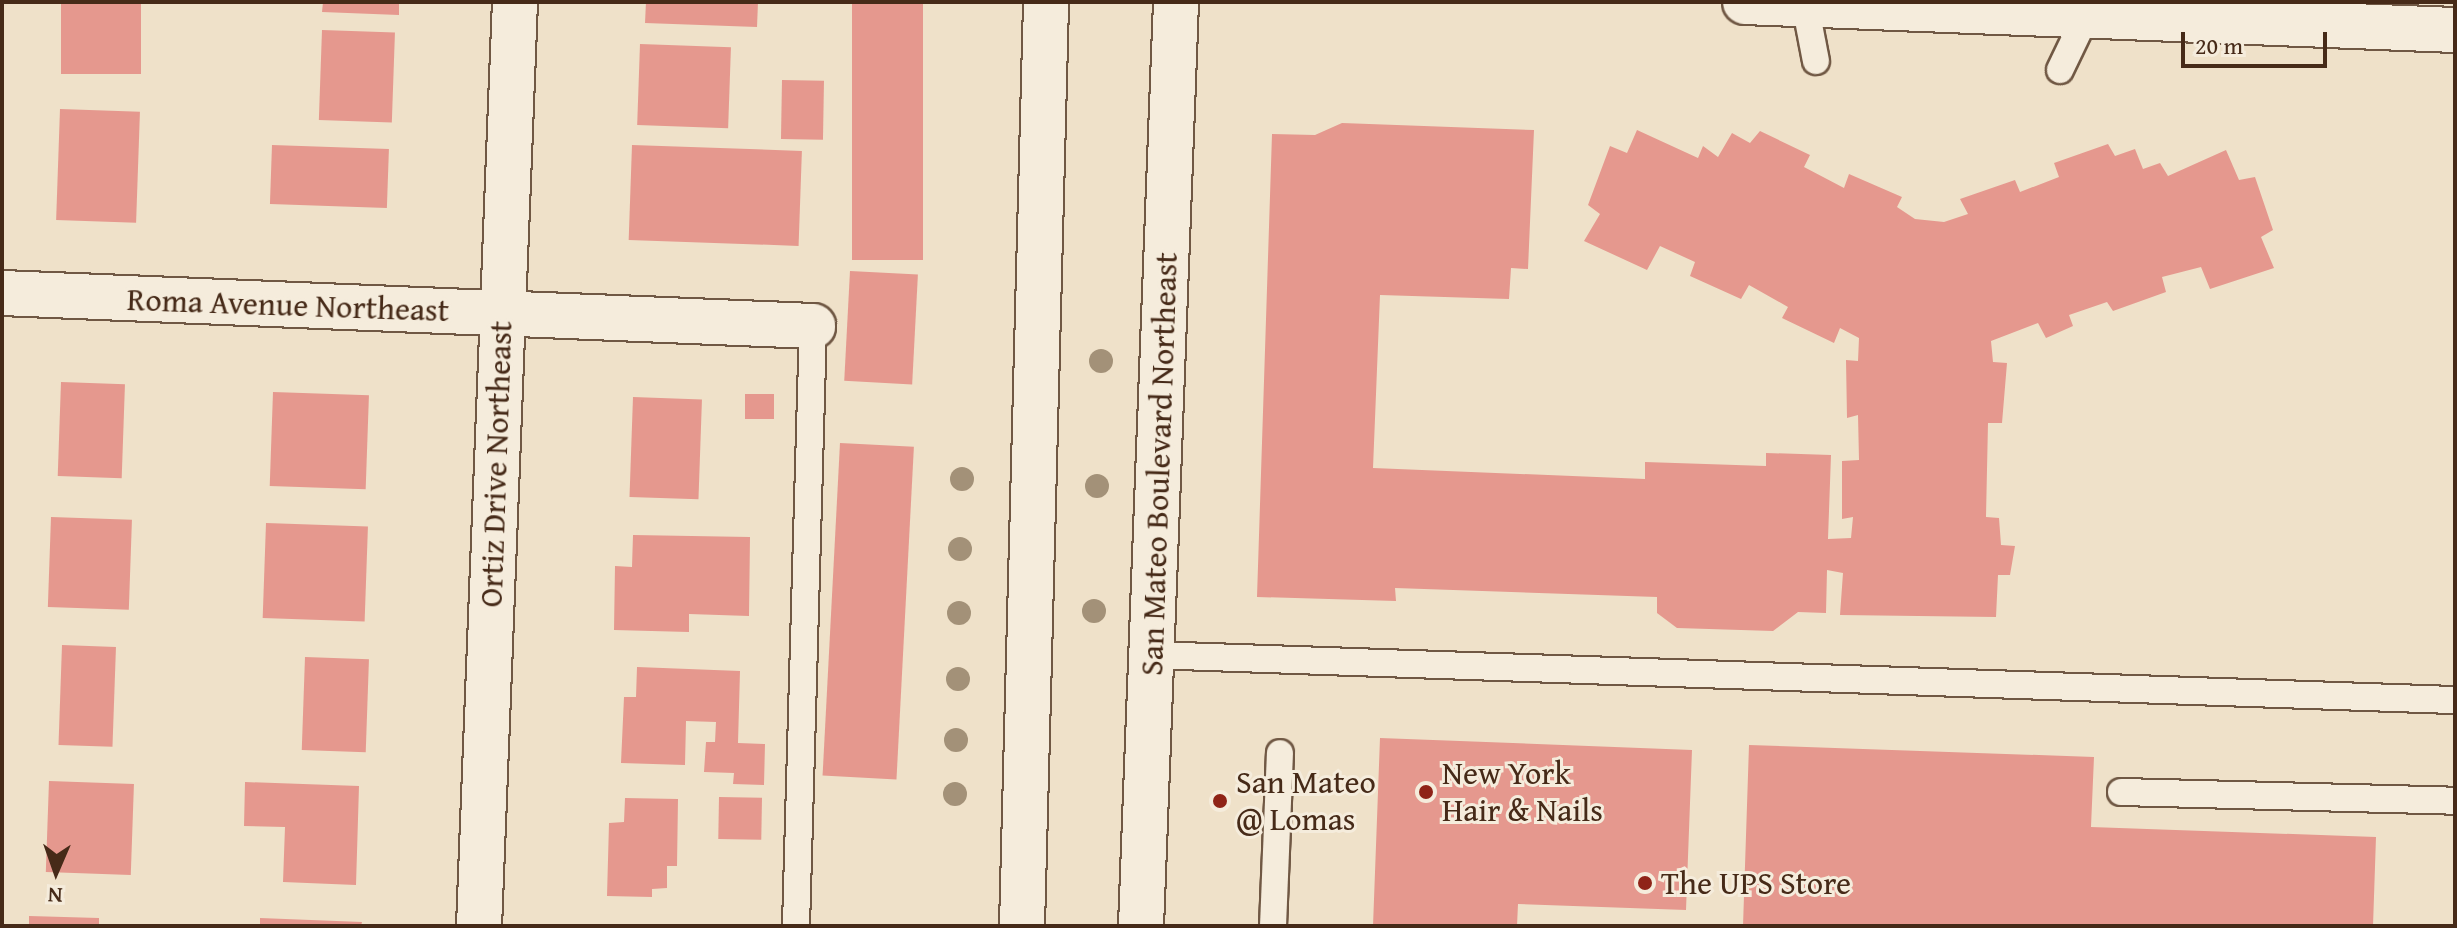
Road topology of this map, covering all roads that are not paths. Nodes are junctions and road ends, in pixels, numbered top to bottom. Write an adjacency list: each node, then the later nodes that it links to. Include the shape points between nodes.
1 (515, 2): 13 (street, Ortiz Drive Northeast)
2 (1046, 2): 22 (street)
3 (1176, 2): 15 (street, San Mateo Boulevard Northeast)
4 (1745, 2): 5 (street)
5 (1805, 4): 6 (street); 10 (lane)
6 (1920, 6): 8 (street)
7 (2300, 13): 8 (street); 9 (street)
8 (2086, 16): 11 (lane)
9 (2455, 30)
10 (1816, 61)
11 (2060, 70)
12 (2, 293): 13 (street, Roma Avenue Northeast)
13 (502, 314): 14 (street, Roma Avenue Northeast); 20 (street, Ortiz Drive Northeast)
14 (813, 326): 21 (lane)
15 (1151, 655): 16 (lane); 23 (street, San Mateo Boulevard Northeast)
16 (2455, 700)
17 (1280, 753): 24 (lane)
18 (2121, 792): 19 (lane)
19 (2455, 801)
20 (479, 926)
21 (796, 926)
22 (1022, 926)
23 (1141, 926)
24 (1273, 926)

